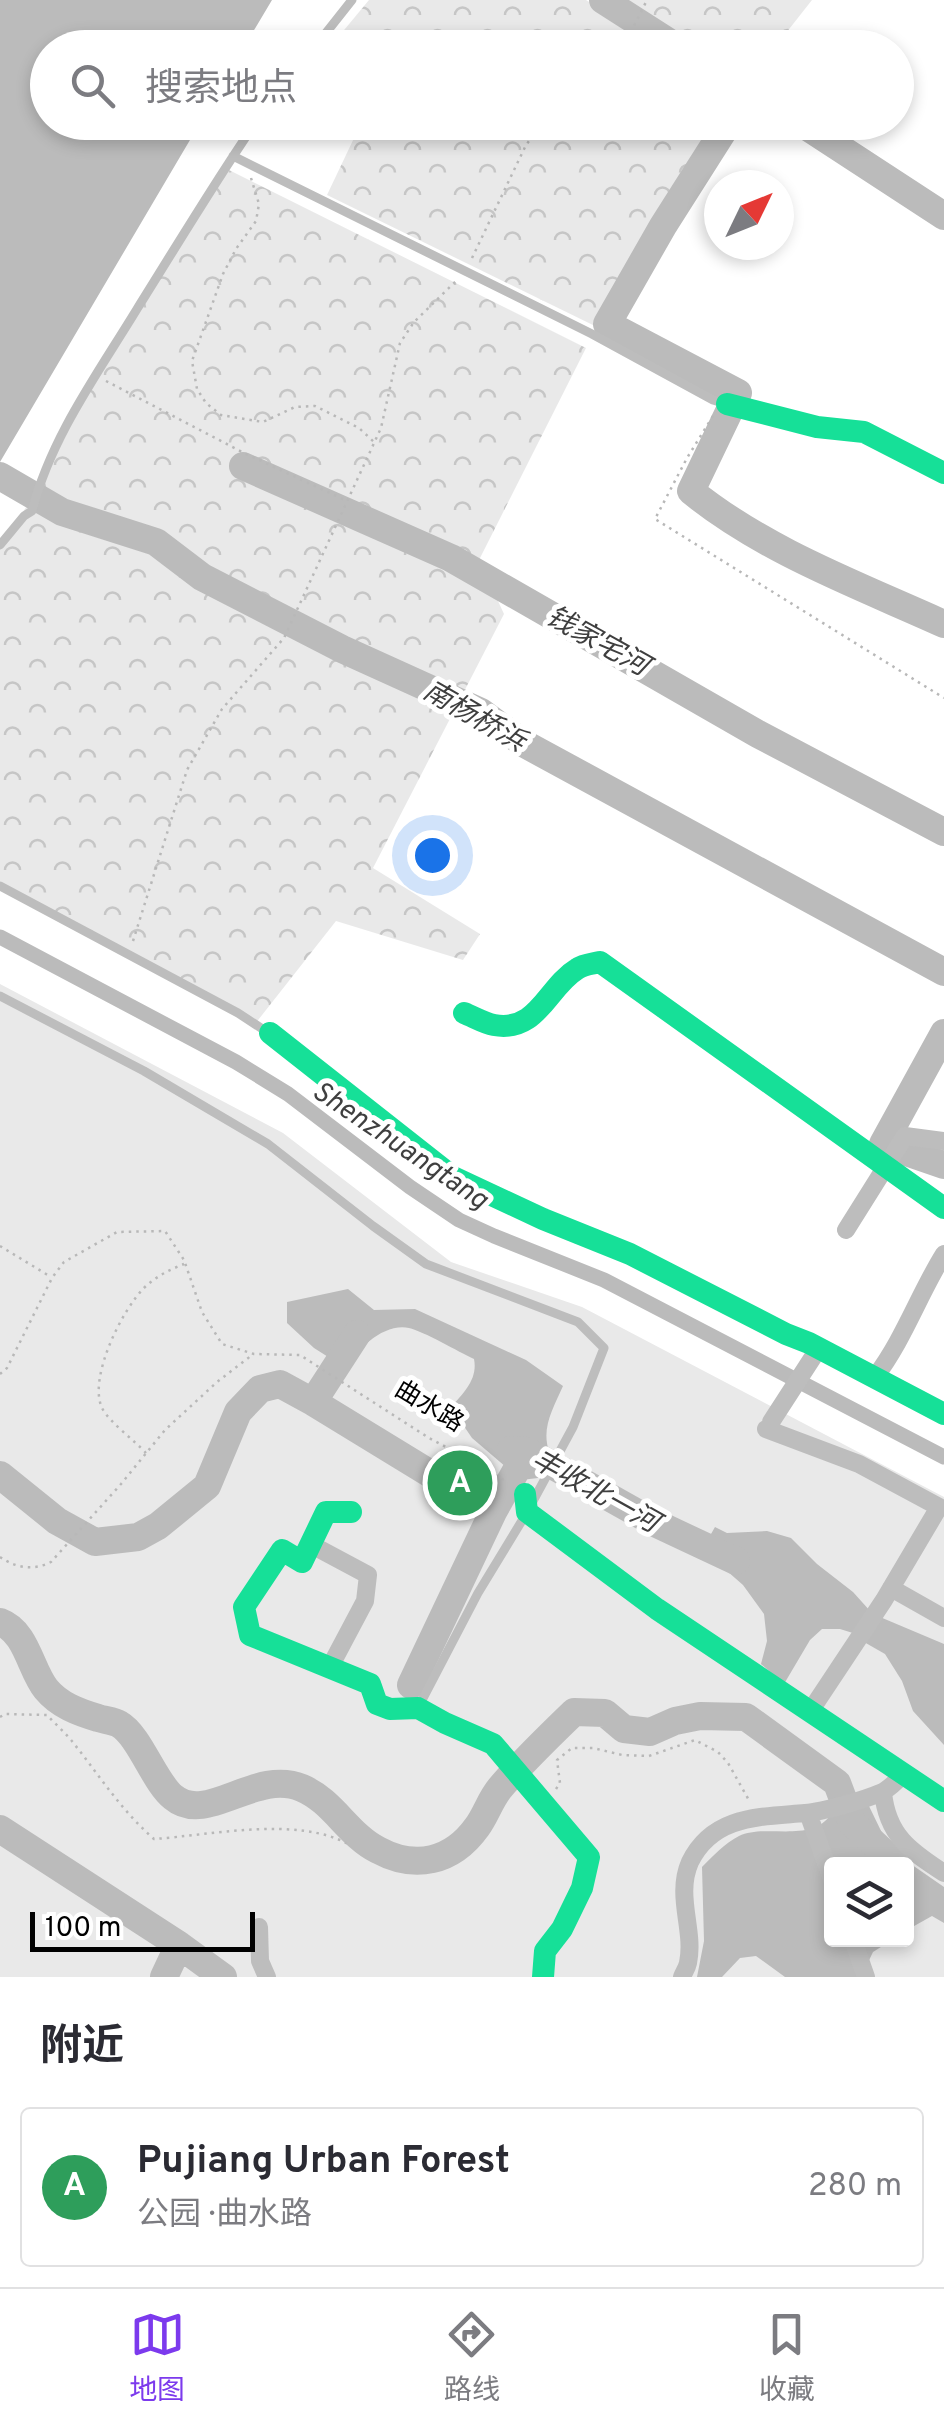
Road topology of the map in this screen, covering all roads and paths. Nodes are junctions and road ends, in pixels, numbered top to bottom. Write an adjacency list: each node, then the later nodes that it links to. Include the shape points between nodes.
1 (352, 0): 3 (lane)
2 (647, 0): 4 (path)
3 (328, 30)
4 (632, 30)
5 (244, 140): 7 (lane)
6 (530, 140): 9 (path)
7 (233, 156): 8 (lane); 10 (lane)
8 (246, 162): 9 (lane); 12 (path, via 259,204 256,221 224,274 192,362 196,389 221,415 263,422 315,406)
9 (466, 271): 11 (lane); 12 (path, via 400,342)
10 (97, 376): 14 (path); 15 (lane, via 56,445 32,511)
11 (729, 405): 13 (street, via 864,432); 16 (path, via 687,458 654,518)
12 (374, 442): 14 (path)
13 (944, 473)
14 (346, 501): 18 (path, via 284,638 222,709 187,770)
15 (0, 545)
16 (944, 698)
17 (0, 886): 18 (lane)
18 (129, 955): 21 (lane)
19 (0, 996): 36 (lane, via 268,1144 426,1264 578,1322 604,1348 573,1427)
20 (464, 1013): 23 (street, via 481,1022 523,1024 566,978 600,962)
21 (270, 1034): 30 (street, via 453,1177 630,1254)
22 (944, 1140): 23 (street, via 904,1136)
23 (887, 1163): 24 (street); 25 (street)
24 (944, 1208)
25 (846, 1230)
26 (0, 1246): 29 (path)
27 (944, 1254): 33 (street)
28 (185, 1263): 29 (path, 曲水路, via 165,1231 117,1232 64,1262); 31 (path, 曲水路, via 222,1344); 35 (path, via 134,1298 99,1384 104,1413)
29 (52, 1278): 32 (path)
30 (816, 1351): 33 (street); 40 (street, via 769,1426 939,1506)
31 (254, 1354): 35 (path, via 186,1409); 36 (path, 曲水路, via 300,1355)
32 (0, 1374)
33 (875, 1377): 34 (street)
34 (944, 1414)
35 (146, 1453): 39 (path, via 51,1562 17,1567)
36 (532, 1496): 43 (lane); 44 (street, via 657,1609)
37 (351, 1512): 38 (street, via 326,1512)
38 (310, 1544): 42 (street, via 368,1575 365,1601); 42 (street, via 302,1562 282,1550 244,1606 250,1635)
39 (0, 1558)
40 (891, 1588): 41 (street); 44 (street)
41 (944, 1618)
42 (330, 1667): 43 (street, via 370,1684 377,1704)
43 (418, 1708): 48 (street, via 493,1744)
44 (811, 1710): 46 (street)
45 (0, 1717): 52 (path, via 47,1715 154,1839 247,1829 330,1834)
46 (904, 1774): 47 (street); 49 (street)
47 (884, 1792): 50 (street); 54 (street, via 892,1828)
48 (536, 1796): 51 (path, via 560,1783 557,1760 572,1748 649,1756 694,1740 728,1763); 59 (street, via 589,1857 582,1888 545,1952)
49 (944, 1801)
50 (808, 1814): 51 (street); 53 (street)
51 (758, 1817): 60 (street, via 724,1827 693,1857 685,1874 688,1962)
52 (348, 1844)
53 (824, 1859)
54 (944, 1873)
55 (259, 1926): 58 (street, via 260,1961)
56 (855, 1947): 57 (street)
57 (864, 1972)
58 (268, 1977)
59 (542, 1977)
60 (682, 1977)

